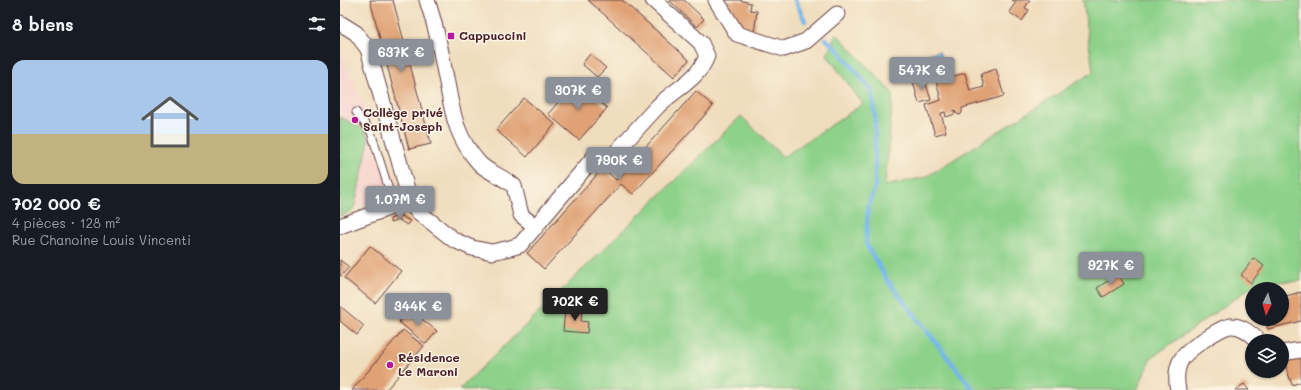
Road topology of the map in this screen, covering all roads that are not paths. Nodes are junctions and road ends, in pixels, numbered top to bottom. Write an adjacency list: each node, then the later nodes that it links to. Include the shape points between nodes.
1 (427, 0): 10 (street, via 444,67 452,114 460,137 481,165 514,186 520,215)
2 (653, 0): 10 (street, via 701,43 707,56 703,67 692,80 658,106 612,157 595,156)
3 (716, 0): 4 (street, via 737,34 784,49 806,41)
4 (837, 14)
5 (340, 23): 7 (street, via 356,33 368,49)
6 (356, 112): 8 (lane, via 371,132)
7 (410, 200): 8 (street); 10 (street, via 416,210 439,229 454,240 472,248 492,252 520,245)
8 (394, 206): 9 (street)
9 (340, 226)
10 (536, 226)
11 (1250, 334): 14 (street, via 1244,329 1232,326 1221,328 1182,359 1176,381)
12 (1301, 350): 13 (street)
13 (1289, 352)
14 (1178, 390)

